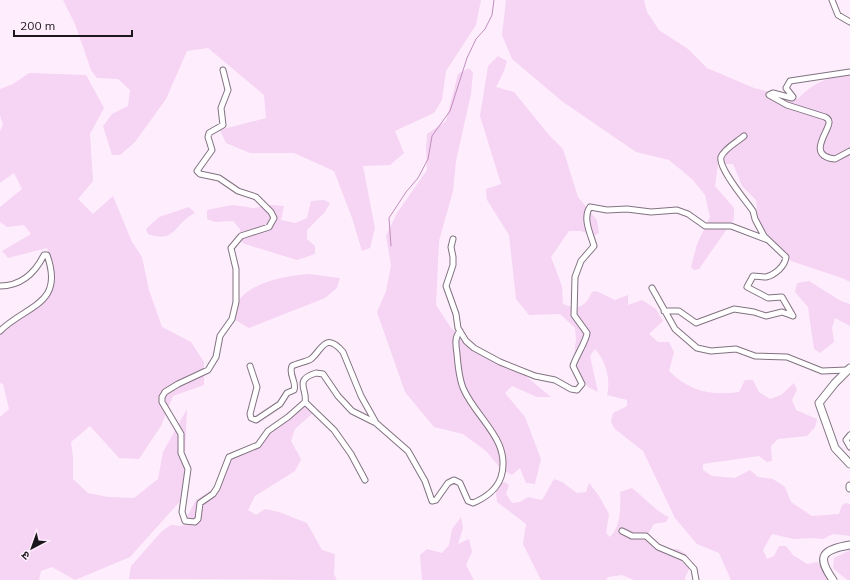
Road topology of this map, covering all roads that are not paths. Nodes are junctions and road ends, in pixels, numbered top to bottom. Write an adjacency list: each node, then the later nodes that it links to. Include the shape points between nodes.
1 (832, 0): 2 (street, via 838,15)
2 (850, 22)
3 (223, 70): 16 (street, via 228,90 221,108 223,125 209,133 212,150 197,171 219,178 238,191 256,197 271,212 274,220 269,227 242,236 231,247 230,252 236,269 236,302 232,319 220,336 213,362 208,370 178,384 162,397 162,402 182,436 181,453 188,468 182,514 184,520 195,522 198,518 200,503 217,488 228,457 258,445 268,432)
4 (850, 72): 6 (street, via 790,81 786,88 792,98 773,93 769,95 787,105 828,120 829,124 821,144 825,156 835,159)
5 (744, 136): 8 (street, via 722,155 720,162 753,211)
6 (850, 151)
7 (453, 239): 13 (street, via 453,265 446,286)
8 (768, 240): 11 (street, via 785,254 786,261 770,276 753,276 747,287 768,298 781,296 792,316 782,312 763,316 734,309 696,323 679,311); 13 (street, via 731,226 705,226 677,210 651,212 590,207 588,231 594,246 581,261 574,283 574,315 587,333 572,366 582,384 577,390 494,359 469,344)
9 (0, 286): 12 (street, via 12,285 29,276 37,269 44,255 47,255 52,277 49,292 30,310)
10 (652, 288): 11 (street)
11 (664, 311): 15 (street, via 678,334 702,350 736,349 755,356 787,357 822,371)
12 (0, 331)
13 (460, 331): 17 (street, via 455,339 464,390 492,431 502,455 502,473 495,489 471,503 460,483 452,480 436,500 432,501 425,481 410,454)
14 (250, 366): 17 (street, via 257,387 250,414 251,418 256,420 294,390 292,366 311,358 324,343 334,345 343,352)
15 (849, 369): 20 (highway, via 819,403 835,448)
16 (305, 402): 17 (street, via 305,380 314,373 321,373 352,411); 21 (street, via 334,430 354,459)
17 (376, 423)
18 (850, 435): 19 (street, via 846,440)
19 (850, 447)
20 (850, 464)
21 (364, 480)
22 (622, 531): 24 (street, via 632,536 646,536 658,547 684,558 694,569)
23 (850, 545): 25 (highway, via 827,551 824,555 822,560 825,569)
24 (696, 580)
25 (834, 580)

